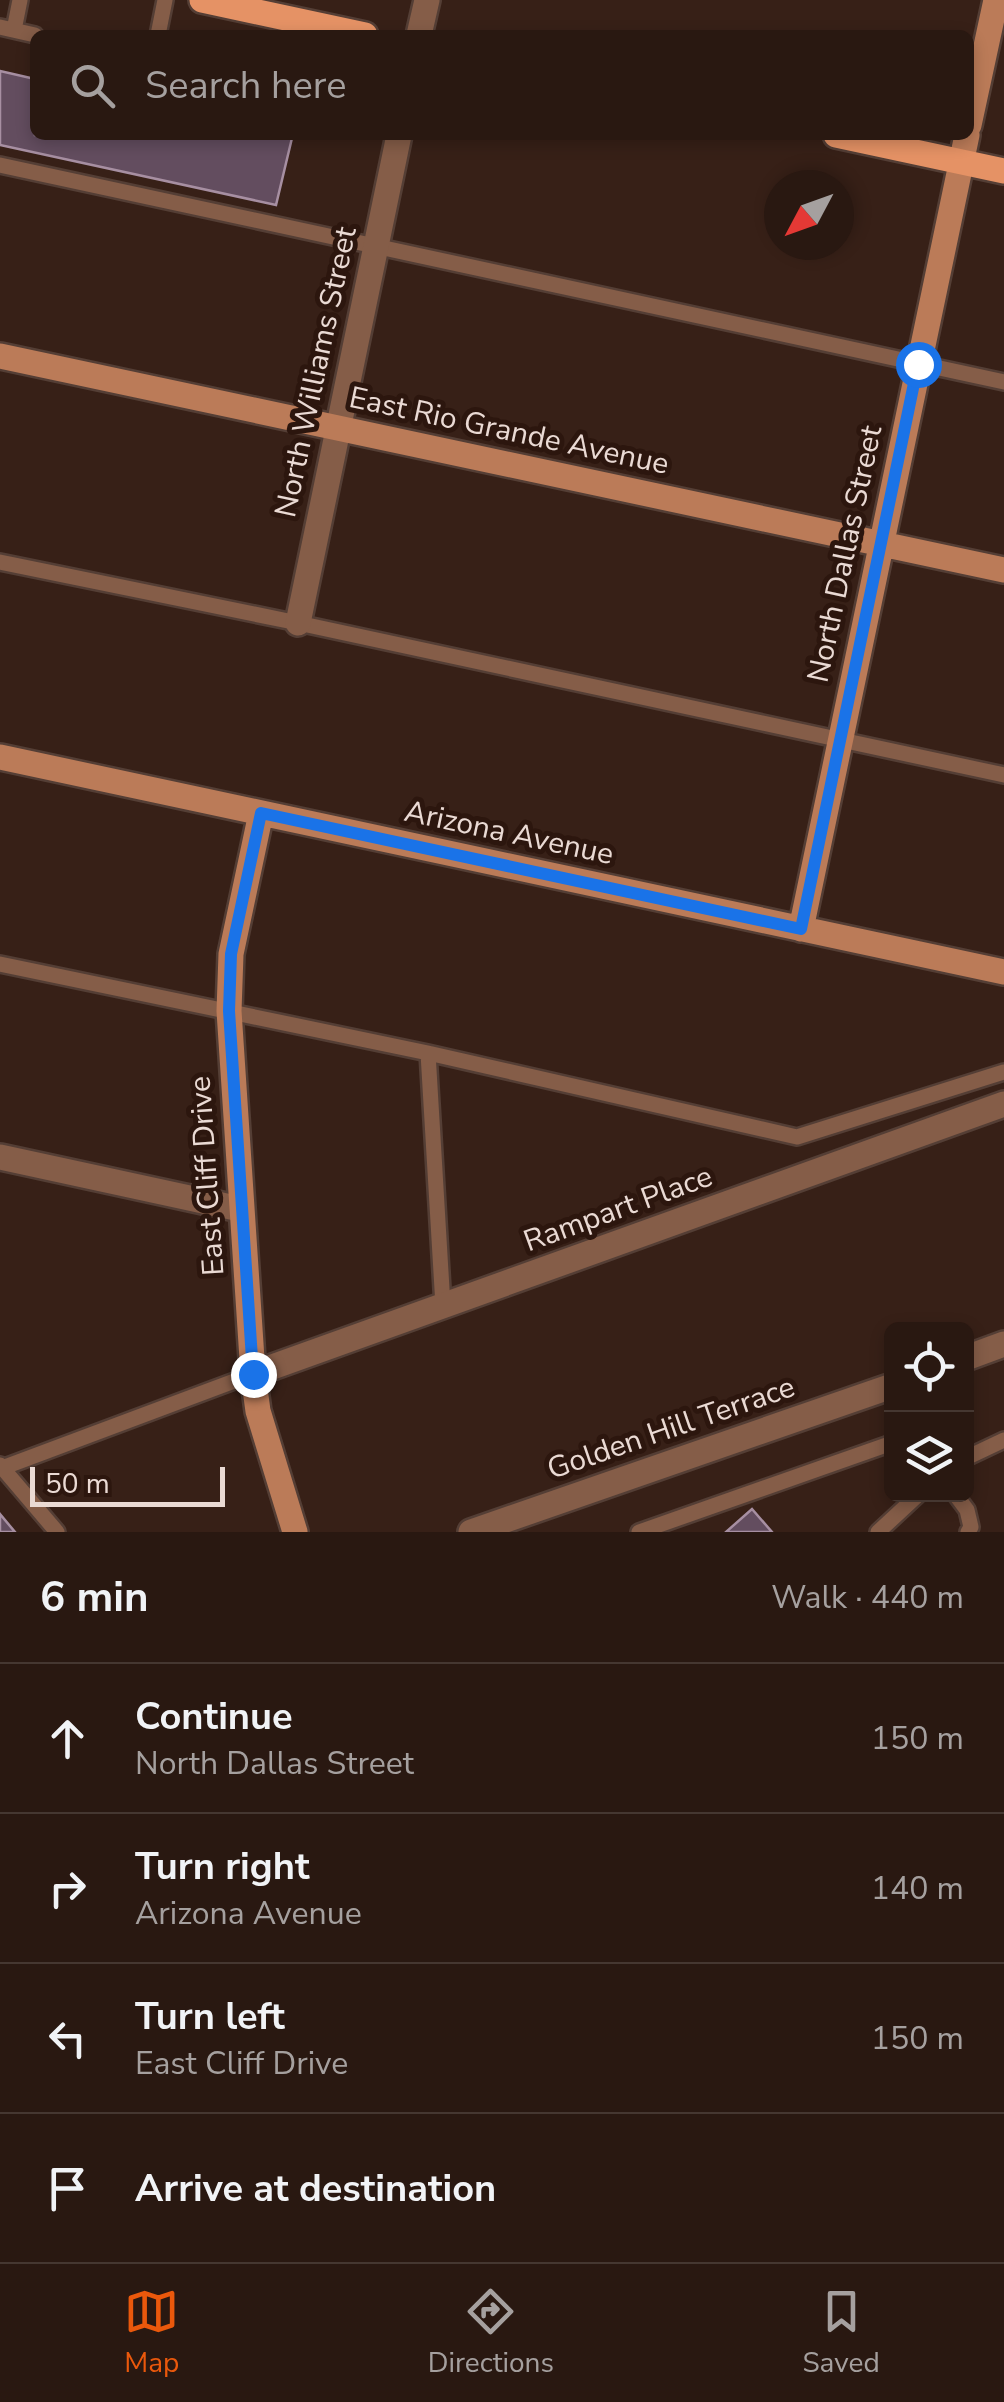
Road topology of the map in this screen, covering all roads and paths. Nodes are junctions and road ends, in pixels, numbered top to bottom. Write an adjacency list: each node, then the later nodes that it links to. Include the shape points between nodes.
1 (20, 0): 7 (lane)
2 (165, 0): 8 (lane)
3 (202, 0): 6 (main road)
4 (427, 0): 10 (street)
5 (996, 0): 11 (main road)
6 (282, 26): 9 (main road)
7 (7, 29)
8 (159, 30)
9 (319, 30)
10 (421, 30)
11 (974, 102)
12 (398, 140): 18 (street, North Williams Street)
13 (859, 140): 15 (main road)
14 (966, 140): 15 (main road, North Dallas Street)
15 (961, 162): 17 (main road); 20 (main road, North Dallas Street)
16 (0, 165): 18 (lane)
17 (1004, 171)
18 (376, 244): 20 (lane); 22 (street, North Williams Street)
19 (0, 356): 22 (main road, East Rio Grande Avenue)
20 (918, 364): 21 (lane); 23 (main road, North Dallas Street)
21 (1004, 382)
22 (338, 427): 23 (main road, East Rio Grande Avenue); 26 (street, North Williams Street)
23 (881, 544): 25 (main road, East Rio Grande Avenue); 27 (main road, North Dallas Street)
24 (0, 562): 26 (lane)
25 (1004, 570)
26 (298, 623): 27 (lane)
27 (840, 742): 29 (lane); 31 (main road, North Dallas Street)
28 (0, 757): 30 (main road, Arizona Avenue)
29 (1004, 775)
30 (261, 813): 31 (main road, Arizona Avenue); 34 (main road, East Cliff Drive, via 231,954)
31 (801, 929): 33 (main road, Arizona Avenue)
32 (0, 964): 34 (lane)
33 (1004, 972)
34 (229, 1011): 35 (lane); 39 (main road, East Cliff Drive)
35 (428, 1054): 36 (lane, via 798,1138); 40 (lane)
36 (1004, 1072)
37 (1004, 1104): 40 (street, Rampart Place)
38 (0, 1157): 39 (street)
39 (240, 1208): 43 (main road, East Cliff Drive)
40 (444, 1306): 43 (street, Rampart Place)
41 (1004, 1344): 42 (street)
42 (974, 1355)
43 (253, 1374): 48 (lane); 52 (main road, East Cliff Drive)
44 (884, 1389): 53 (street, Golden Hill Terrace)
45 (1004, 1440): 47 (lane)
46 (884, 1446): 54 (lane)
47 (974, 1454)
48 (1, 1467): 51 (lane)
49 (911, 1502): 55 (lane)
50 (961, 1502): 56 (lane)
51 (58, 1532)
52 (295, 1532)
53 (471, 1532)
54 (638, 1532)
55 (878, 1532)
56 (968, 1532)

